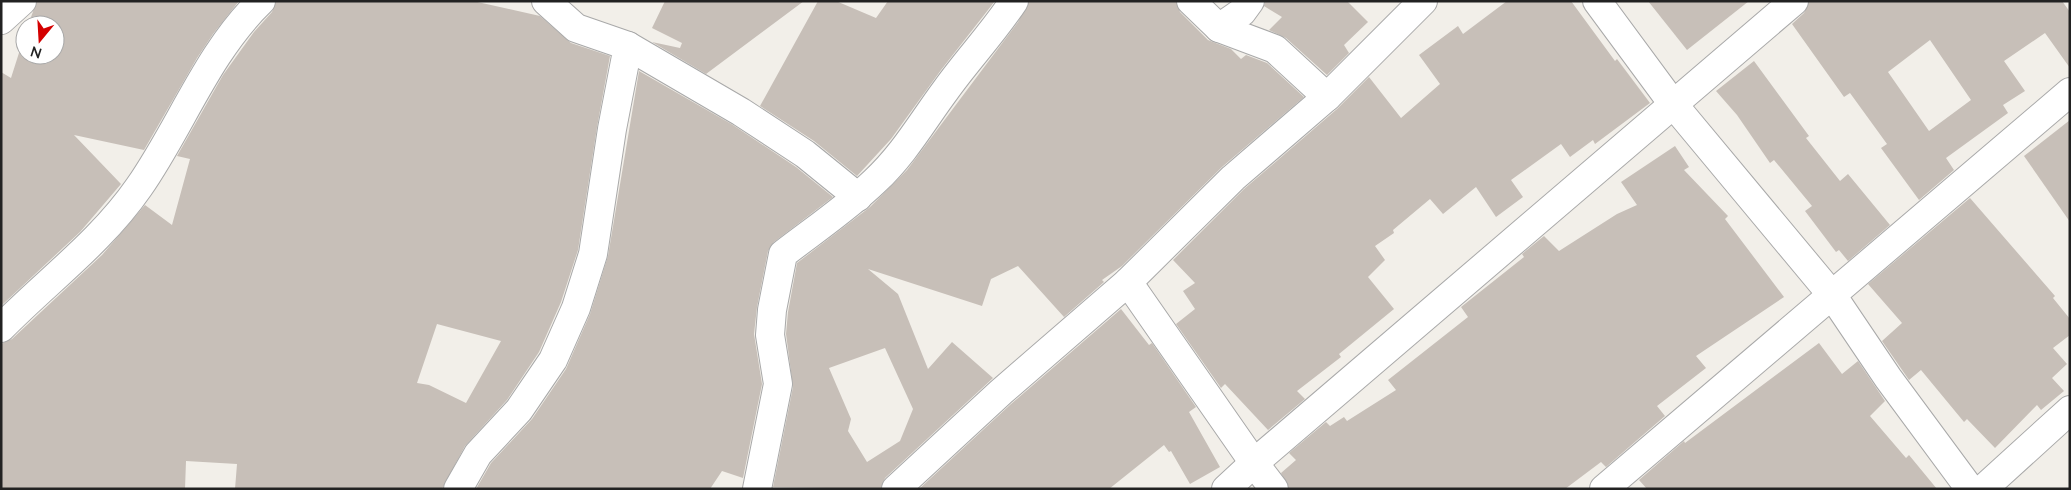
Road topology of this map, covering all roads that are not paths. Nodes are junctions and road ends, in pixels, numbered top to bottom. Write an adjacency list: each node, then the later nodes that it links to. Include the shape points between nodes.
1 (22, 1): 10 (street)
2 (261, 1): 19 (street, via 242,19 225,43 138,188 77,259 34,294)
3 (546, 1): 12 (street, via 576,28)
4 (1014, 1): 16 (street, via 908,145)
5 (1191, 1): 11 (street)
6 (1250, 1): 11 (street, via 1242,12)
7 (1423, 1): 14 (street)
8 (1597, 1): 15 (street)
9 (1794, 1): 15 (street)
10 (1, 20)
11 (1218, 28): 14 (street, via 1275,50)
12 (628, 46): 16 (street, via 789,143); 22 (street, via 593,254 576,308 553,360 519,410 478,454)
13 (2070, 92): 18 (street)
14 (1327, 97): 17 (street, via 1233,178)
15 (1673, 104): 18 (street); 21 (street)
16 (858, 197): 23 (street, via 783,254 770,335 778,384)
17 (1128, 282): 21 (street); 24 (street)
18 (1832, 295): 27 (street); 28 (street)
19 (1, 328)
20 (2070, 410): 29 (street)
21 (1254, 463): 25 (street); 26 (street)
22 (458, 489)
23 (757, 489)
24 (896, 489)
25 (1226, 489)
26 (1274, 489)
27 (1604, 489)
28 (1970, 489)
29 (1983, 489)

